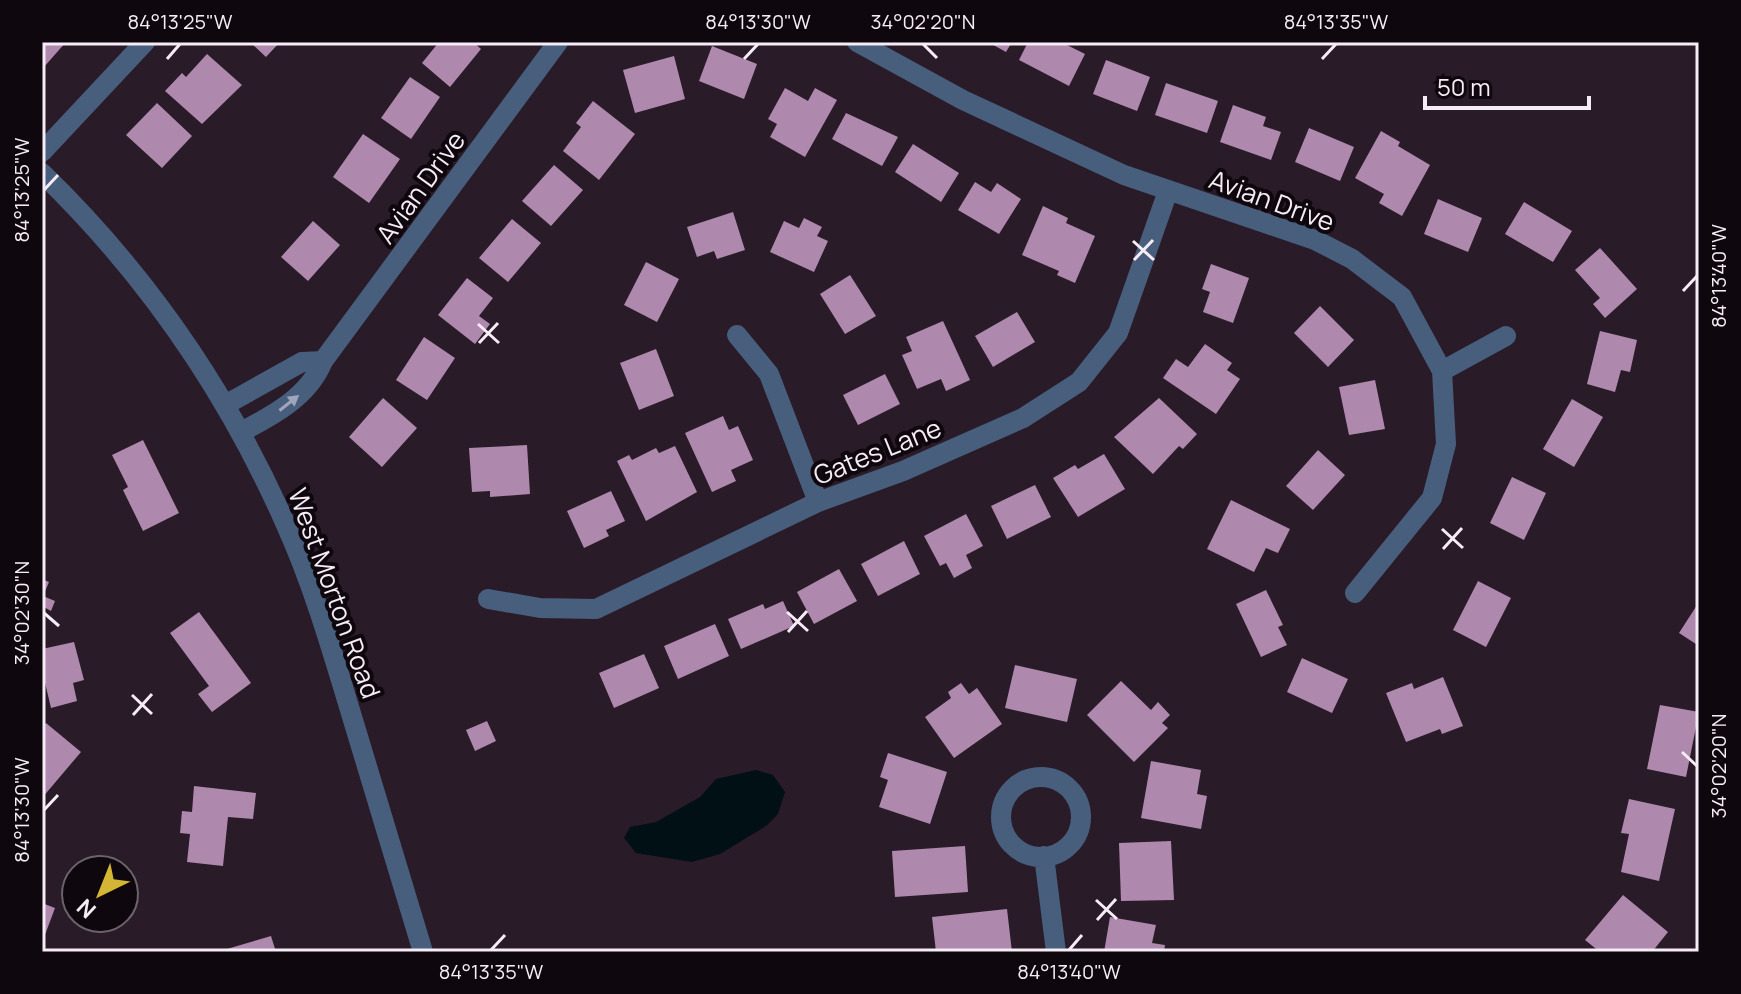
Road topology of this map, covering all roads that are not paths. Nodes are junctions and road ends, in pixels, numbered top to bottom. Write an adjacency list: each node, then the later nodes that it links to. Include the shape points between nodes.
1 (145, 42): 4 (street)
2 (558, 42): 9 (street, Avian Drive)
3 (857, 42): 6 (street, Avian Drive, via 963,100)
4 (42, 152)
5 (42, 173): 11 (street, West Morton Road, via 116,250 182,336)
6 (1168, 191): 10 (street, Avian Drive, via 1315,240 1352,259 1402,297); 13 (street, Gates Lane, via 1118,333 1079,382 1023,418)
7 (737, 335): 13 (street, via 769,374)
8 (1506, 336): 10 (street)
9 (323, 361): 11 (street, via 302,362); 12 (street, Avian Drive, one-way to 9, via 315,382)
10 (1442, 371): 14 (street, Avian Drive, via 1446,444 1432,498)
11 (225, 405): 12 (street, West Morton Road)
12 (241, 432): 17 (street, West Morton Road, via 287,526 328,635)
13 (818, 502): 15 (street, Gates Lane, via 596,609 540,608)
14 (1355, 593)
15 (488, 599)
16 (1044, 856): 18 (street)
17 (423, 952)
18 (1056, 952)

